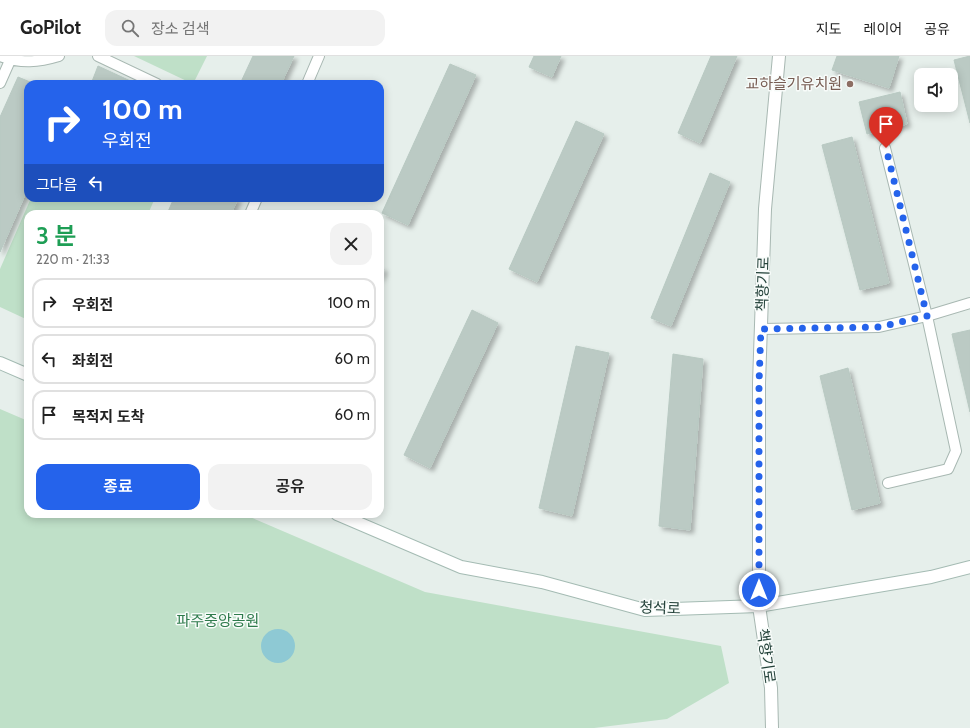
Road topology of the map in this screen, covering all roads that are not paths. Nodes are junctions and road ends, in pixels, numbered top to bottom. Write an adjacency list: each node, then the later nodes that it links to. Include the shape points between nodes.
1 (0, 56): 6 (lane)
2 (60, 56): 6 (lane, via 36,62)
3 (98, 56): 7 (lane)
4 (319, 56): 8 (lane)
5 (779, 56): 13 (main road, 책향기로, via 765,209)
6 (11, 58): 9 (lane)
7 (149, 80)
8 (309, 80)
9 (0, 83)
10 (886, 148): 12 (lane)
11 (970, 303): 12 (lane)
12 (927, 316): 13 (lane, via 879,327); 16 (lane, via 956,451 948,469)
13 (761, 329): 19 (main road, 책향기로)
14 (0, 363): 15 (main road)
15 (24, 373)
16 (888, 483)
17 (346, 518): 19 (main road, 청석로, via 461,567 542,582 645,610)
18 (970, 567): 19 (main road, 청석로, via 931,577)
19 (759, 606): 20 (main road, 책향기로, via 771,688)
20 (772, 728)

